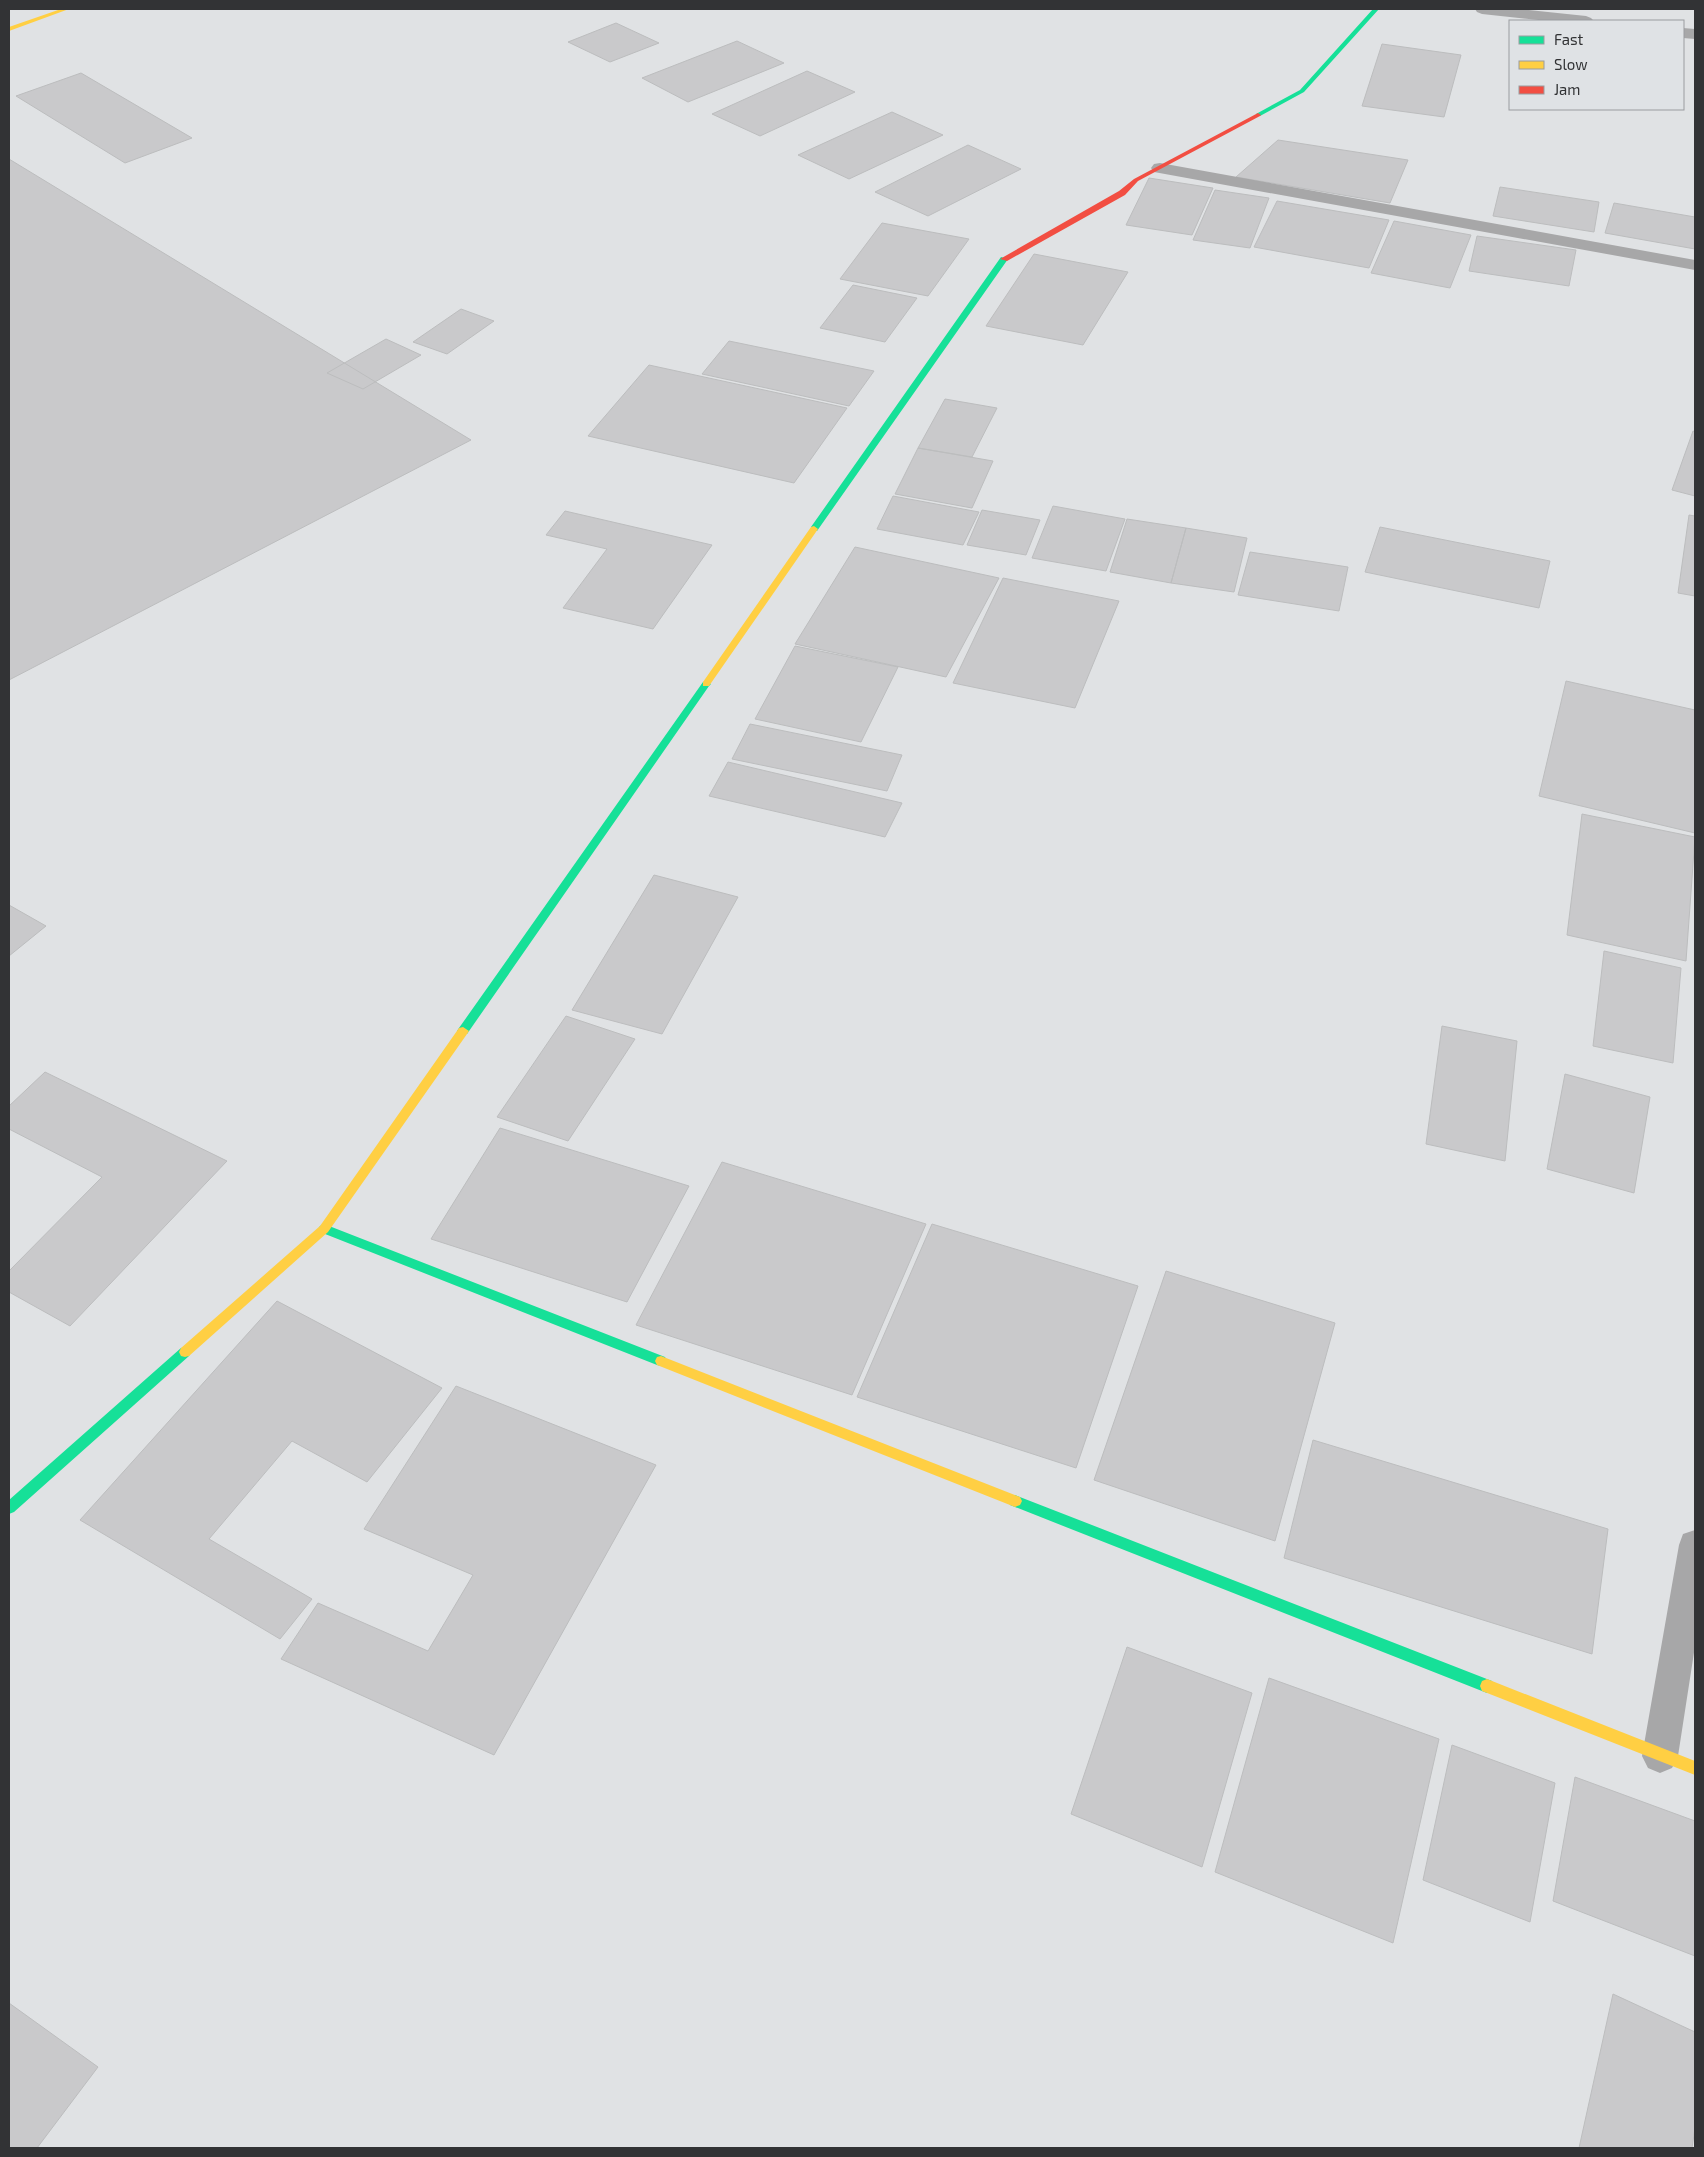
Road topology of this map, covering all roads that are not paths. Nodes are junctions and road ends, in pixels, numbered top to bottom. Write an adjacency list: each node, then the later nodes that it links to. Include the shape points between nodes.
1 (66, 9): 5 (street)
2 (1376, 9): 6 (street, via 1302,91)
3 (1482, 9): 4 (street)
4 (1577, 20)
5 (9, 28)
6 (1160, 168): 7 (street); 8 (street, via 1004,258)
7 (1695, 265)
8 (324, 1230): 9 (street); 11 (street)
9 (9, 1508)
10 (1695, 1545): 11 (street)
11 (1660, 1756): 12 (street)
12 (1695, 1768)

